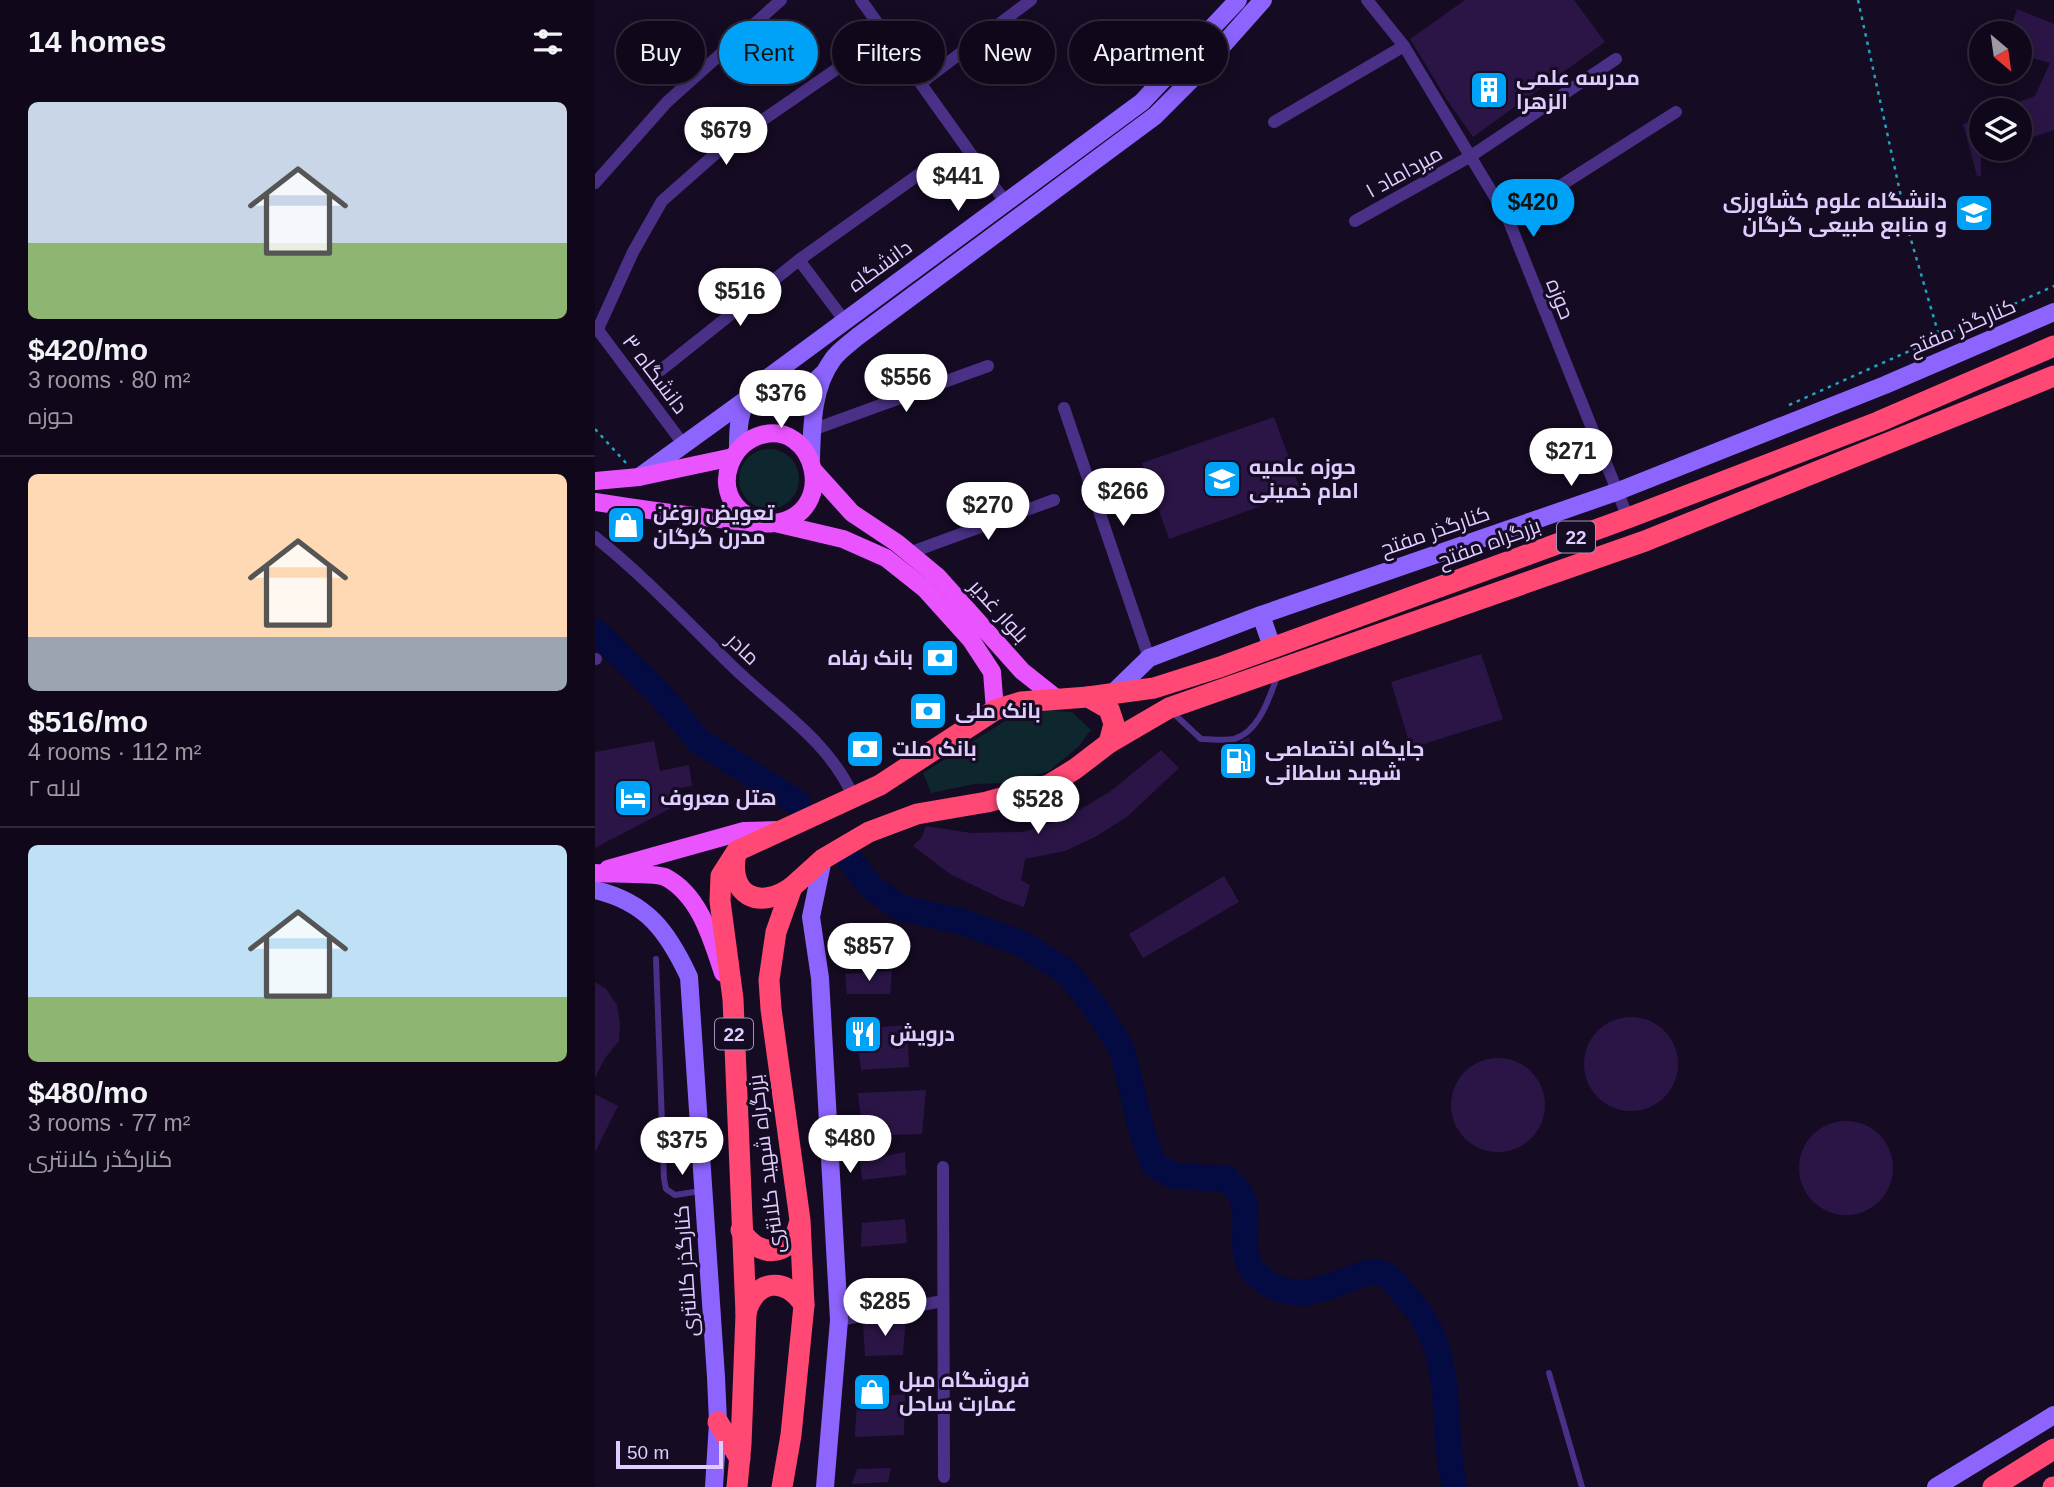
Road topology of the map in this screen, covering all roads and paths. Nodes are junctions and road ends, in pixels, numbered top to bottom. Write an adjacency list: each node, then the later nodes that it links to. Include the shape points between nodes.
1 (781, 0): 18 (street, via 667,102)
2 (861, 0): 8 (street)
3 (1031, 0): 11 (street)
4 (1238, 0): 19 (main road, دانشگاه, via 1142,102)
5 (1263, 0): 31 (main road, دانشگاه, via 1154,116 856,337)
6 (1367, 0): 9 (street, حوزه)
7 (1858, 0): 27 (path, via 1909,233)
8 (876, 21)
9 (1404, 46): 15 (street); 16 (street, حوزه)
10 (1616, 60): 16 (street, ۱ میرداماد)
11 (945, 65)
12 (832, 72): 26 (street, via 722,148 662,201)
13 (922, 84): 19 (street)
14 (1675, 112): 20 (street)
15 (1275, 122)
16 (1471, 156): 20 (street, حوزه); 21 (street, ۱ میرداماد)
17 (932, 166): 22 (street)
18 (595, 183)
19 (1006, 203): 25 (main road, دانشگاه)
20 (1507, 219): 44 (street, حوزه)
21 (1355, 221)
22 (799, 260): 25 (street); 30 (street)
23 (2054, 286): 27 (path)
24 (2054, 312): 44 (main road, کنارگذر مفتح)
25 (844, 320): 33 (main road, دانشگاه)
26 (596, 328): 39 (street, ۳ دانشگاه)
27 (1940, 339): 35 (path)
28 (2054, 345): 47 (highway, بزرگراه مفتح / 22, via 1878,422)
29 (988, 366): 38 (street)
30 (661, 370)
31 (825, 372): 33 (main road, via 792,406 781,411 769,400); 38 (main road, دانشگاه)
32 (2054, 376): 54 (highway, 22, via 1646,541)
33 (769, 377): 34 (main road, دانشگاه)
34 (747, 399): 39 (main road); 40 (main road, دانشگاه, via 738,419)
35 (1789, 405)
36 (1065, 408): 53 (street)
37 (596, 430): 42 (path)
38 (812, 430): 41 (main road, دانشگاه)
39 (684, 445): 42 (main road)
40 (735, 452): 41 (main road, via 749,439 777,434 803,447); 42 (main road); 48 (main road, via 726,476 735,505 746,515)
41 (813, 466): 48 (main road, via 809,500 800,512); 50 (main road, بلوار غدیر, via 852,513)
42 (639, 478): 43 (main road)
43 (595, 481)
44 (1616, 492): 47 (street, حوزه); 51 (main road, کنارگذر مفتح)
45 (1054, 500): 50 (street)
46 (595, 502): 48 (main road, بلوار غدیر)
47 (1628, 518): 52 (highway, بزرگراه مفتح / 22)
48 (771, 523): 59 (main road, بلوار غدیر, via 843,539 886,558 925,589 971,640 992,672)
49 (595, 537): 61 (street, مادر, via 828,752)
50 (909, 553): 57 (main road, بلوار غدیر, via 938,577 1023,671)
51 (1261, 615): 52 (main road); 53 (main road, کنارگذر مفتح)
52 (1272, 647): 55 (highway, بزرگراه مفتح / 22, via 1154,688)
53 (1149, 658): 55 (main road, کنارگذر مفتح)
54 (1279, 670): 58 (highway, 22); 58 (lane, via 1263,712 1247,732 1234,739 1201,739)
55 (1112, 694): 56 (highway, بزرگراه مفتح / 22)
56 (1088, 697): 57 (highway, 22); 60 (highway, via 1109,709 1114,724)
57 (1056, 698): 59 (highway, 22)
58 (1168, 708): 60 (highway, 22)
59 (995, 710): 61 (highway, 22)
60 (1108, 743): 64 (highway, بزرگراه شهید کلانتری / 22, via 1049,785 917,814 869,832)
61 (855, 798): 62 (highway, 22)
62 (778, 830): 63 (highway, 22); 65 (main road, via 744,831)
63 (737, 851): 66 (highway, via 733,870 740,888 757,899 776,898); 69 (highway, بزرگراه شهید کلانتری / 22, via 721,876 720,901)
64 (823, 859): 66 (highway, بزرگراه شهید کلانتری / 22); 77 (main road, via 811,917 820,978)
65 (595, 873): 69 (main road, via 664,876 706,923)
66 (792, 887): 72 (highway, بزرگراه شهید کلانتری / 22, via 776,932 769,980)
67 (595, 890): 71 (main road, کنارگذر کلانتری, via 655,919 689,977)
68 (656, 959): 71 (lane, via 664,1179 675,1195)
69 (733, 999): 73 (highway, بزرگراه شهید کلانتری / 22)
70 (943, 1167): 74 (street)
71 (702, 1191): 80 (main road, کنارگذر کلانتری)
72 (800, 1220): 73 (highway, via 797,1234 775,1251 760,1250); 75 (highway, بزرگراه شهید کلانتری / 22)
73 (741, 1230): 76 (highway, بزرگراه شهید کلانتری / 22)
74 (943, 1301): 77 (street); 83 (street)
75 (804, 1305): 76 (highway, via 785,1286 772,1285 759,1290); 86 (highway, بزرگراه شهید کلانتری / 22)
76 (746, 1314): 82 (highway, بزرگراه شهید کلانتری / 22)
77 (839, 1320): 87 (main road)
78 (1549, 1373): 88 (lane)
79 (2054, 1415): 89 (main road)
80 (718, 1422): 82 (highway); 84 (main road, کنارگذر کلانتری)
81 (2054, 1449): 90 (highway)
82 (739, 1471): 85 (highway)
83 (944, 1476)
84 (714, 1487)
85 (724, 1487)
86 (782, 1487)
87 (825, 1487)
88 (1582, 1487)
89 (1936, 1487)
90 (1993, 1487)

